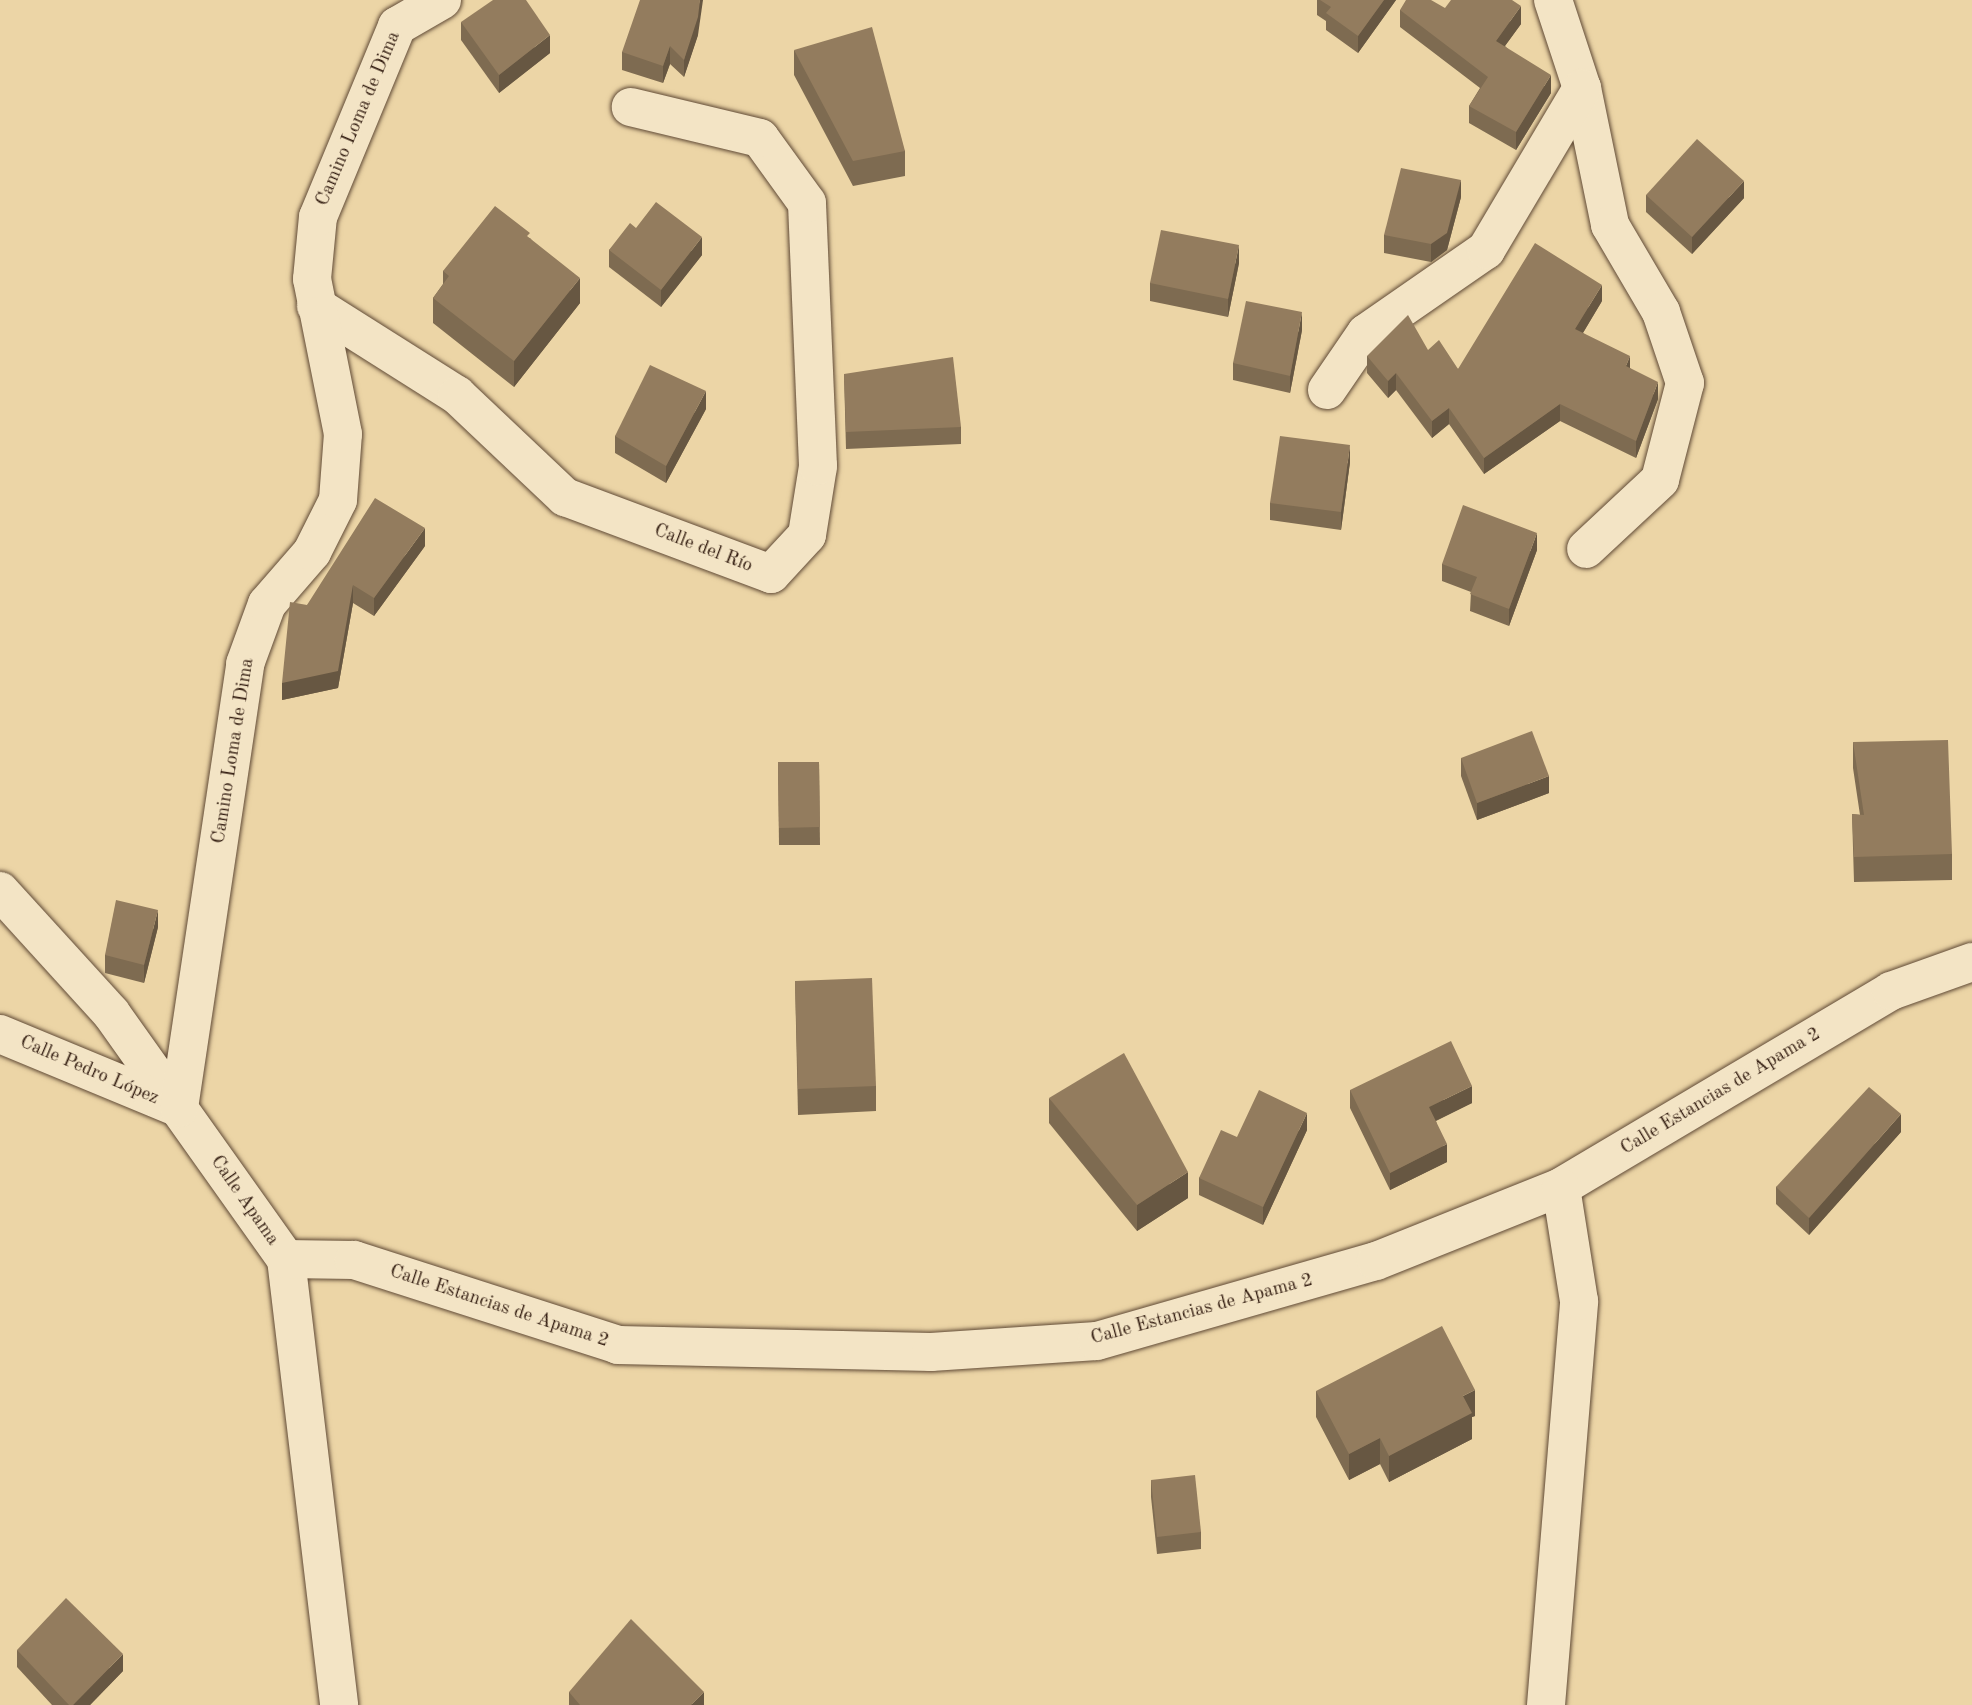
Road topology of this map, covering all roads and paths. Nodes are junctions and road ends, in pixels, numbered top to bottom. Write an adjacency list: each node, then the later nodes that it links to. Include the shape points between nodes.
1 (442, 0): 5 (street, Camino Loma de Dima, via 397,26 348,144 318,217 312,279)
2 (1553, 0): 3 (street)
3 (1582, 89): 6 (street, via 1486,250 1366,333); 7 (street, via 1610,225 1661,312 1685,383 1660,480)
4 (631, 107): 5 (street, Calle del Río, via 760,138 807,203 818,466 807,535 771,574 565,497 457,395)
5 (316, 306): 11 (street, Camino Loma de Dima, via 343,434 338,500 312,551 267,604 245,664)
6 (1327, 390)
7 (1586, 549)
8 (0, 891): 11 (street, Calle Apama, via 111,1013)
9 (1972, 962): 12 (street, Calle Estancias de Apama 2, via 1891,991)
10 (0, 1034): 11 (street, Calle Pedro López)
11 (179, 1108): 13 (street, Calle Apama)
12 (1561, 1187): 13 (street, Calle Estancias de Apama 2, via 1376,1261 1097,1341 931,1352 618,1345 354,1260); 15 (street, via 1579,1301)
13 (286, 1259): 14 (street, Calle Apama)
14 (339, 1705)
15 (1546, 1705)

